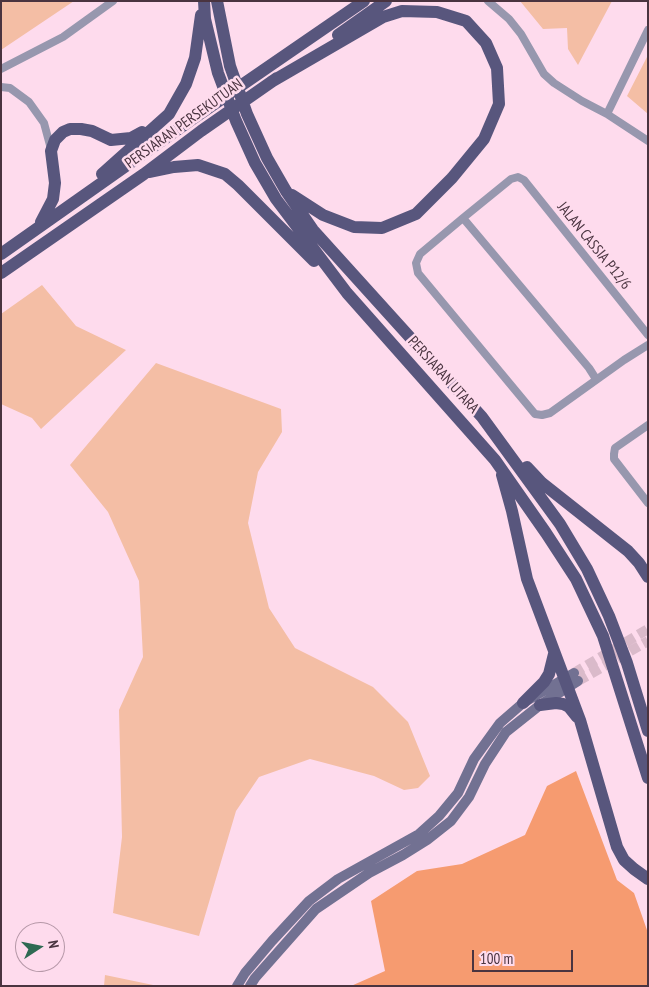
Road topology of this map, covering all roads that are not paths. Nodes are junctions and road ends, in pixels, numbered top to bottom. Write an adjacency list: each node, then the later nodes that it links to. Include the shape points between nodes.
1 (113, 1): 8 (street, via 63,37)
2 (217, 1): 18 (main road, PERSIARAN UTARA, via 230,66 247,114)
3 (364, 1): 9 (main road, PERSIARAN PERSEKUTUAN)
4 (386, 1): 9 (main road, PERSIARAN PERSEKUTUAN)
5 (488, 1): 12 (street, via 521,34 544,74 575,97)
6 (204, 4): 11 (main road, via 189,75); 24 (main road, PERSIARAN UTARA, via 218,73 255,163 276,199)
7 (648, 30): 12 (street)
8 (1, 68)
9 (268, 76): 17 (main road, PERSIARAN PERSEKUTUAN); 18 (main road, via 383,17 402,11 438,12 466,21 486,43 497,68 499,104 484,139 416,214 382,228 354,227 323,215); 19 (main road, PERSIARAN PERSEKUTUAN, via 191,120)
10 (1, 87): 13 (street, via 10,88 29,102)
11 (168, 114): 14 (main road, via 131,138 122,140 111,140 81,129); 19 (main road)
12 (607, 114): 15 (street)
13 (44, 123): 14 (street); 16 (street)
14 (63, 132): 16 (main road)
15 (648, 141)
16 (52, 151): 21 (main road, via 53,199)
17 (144, 174): 23 (main road, PERSIARAN PERSEKUTUAN); 24 (main road, via 198,165 225,174)
18 (286, 192): 28 (main road, PERSIARAN UTARA, via 313,230)
19 (64, 209): 21 (main road, PERSIARAN PERSEKUTUAN)
20 (462, 218): 25 (street, JALAN CASSIA P12/6, via 511,179 518,177 524,180); 27 (street); 27 (street, via 420,254 416,263 418,274 535,414 550,413)
21 (39, 226): 22 (main road, PERSIARAN PERSEKUTUAN)
22 (1, 254)
23 (1, 273)
24 (347, 293): 30 (main road, PERSIARAN UTARA)
25 (648, 335)
26 (648, 345): 27 (street)
27 (596, 379)
28 (482, 417): 32 (main road, via 542,482 628,551); 38 (main road, PERSIARAN UTARA, via 560,524 587,569 627,663)
29 (648, 425): 31 (street, via 615,448 614,454 614,460)
30 (495, 460): 33 (main road, via 510,499 526,579); 39 (main road, PERSIARAN UTARA, via 576,579 603,636)
31 (647, 502)
32 (648, 577)
33 (554, 654): 34 (main road); 35 (main road, via 544,682)
34 (571, 680): 35 (street); 36 (street); 37 (main road)
35 (523, 703): 41 (street, via 500,723 474,759 458,793 440,816 419,834 338,879 309,901 245,972)
36 (540, 705): 37 (main road, via 562,704); 42 (street, via 506,732 469,797 451,820 419,845 369,873 316,909)
37 (580, 720): 40 (main road, via 617,846 624,860)
38 (648, 731)
39 (648, 778)
40 (648, 879)
41 (237, 986)
42 (250, 986)

